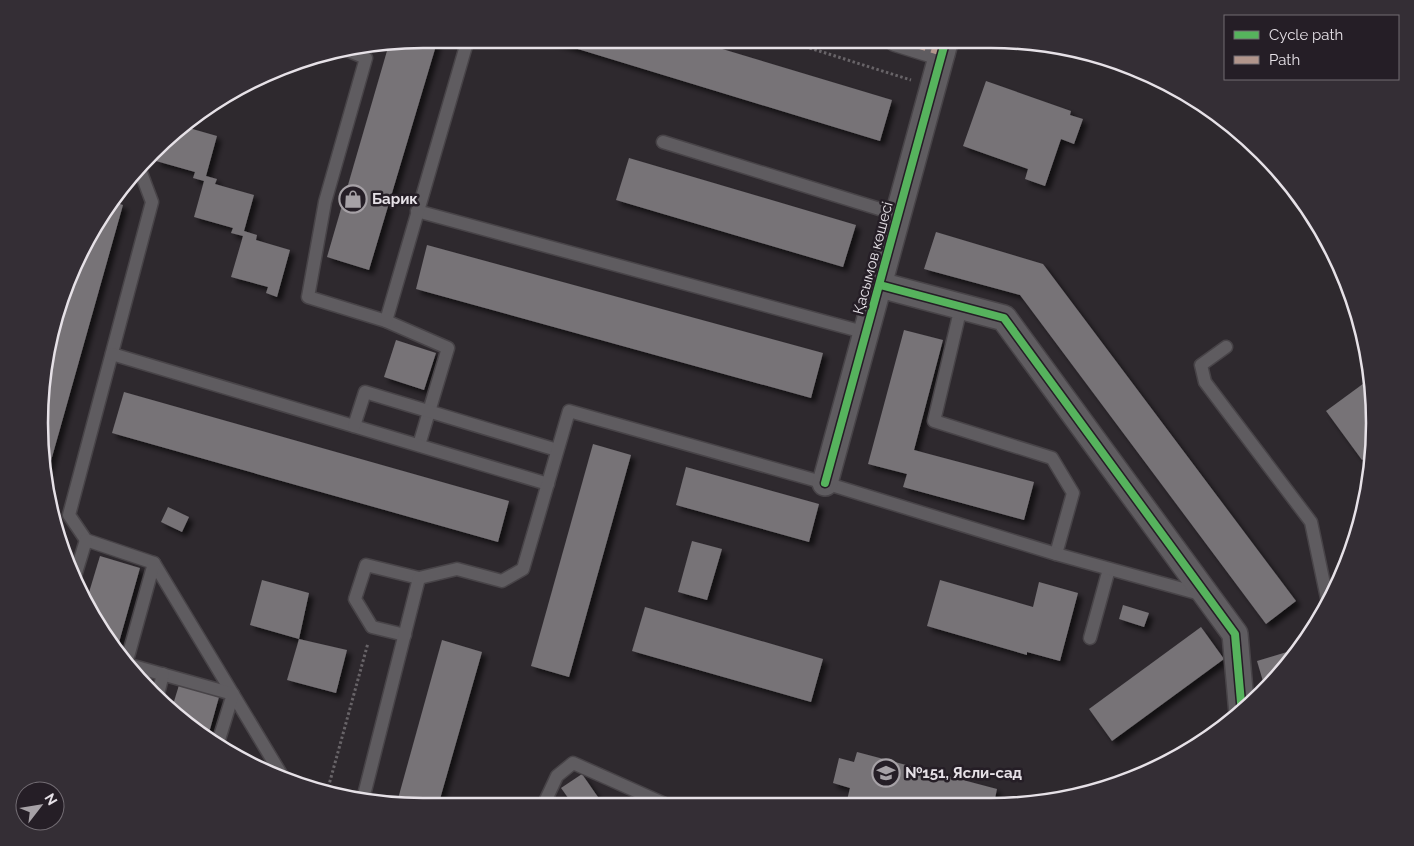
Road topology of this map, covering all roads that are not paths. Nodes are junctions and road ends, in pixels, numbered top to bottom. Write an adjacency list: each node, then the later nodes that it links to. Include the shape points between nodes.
1 (465, 48): 6 (lane)
2 (943, 48): 7 (street, Қасымов көшесі)
3 (356, 54): 10 (lane, via 366,58 325,202 308,297)
4 (663, 142): 7 (lane)
5 (142, 174): 13 (lane, via 152,202)
6 (418, 211): 10 (lane); 11 (lane)
7 (899, 215): 8 (street, Қасымов көшесі)
8 (880, 285): 9 (street); 11 (street, Қасымов көшесі)
9 (961, 307): 21 (lane, via 934,421 1052,458 1073,493); 27 (street, via 1004,318)
10 (386, 321): 14 (lane, via 448,348)
11 (867, 333): 18 (street, Қасымов көшесі)
12 (1226, 347): 26 (lane, via 1201,365 1205,382 1312,522)
13 (112, 354): 15 (lane); 20 (lane, via 69,515)
14 (430, 411): 15 (lane, via 365,392); 16 (lane); 17 (lane)
15 (354, 426): 16 (lane)
16 (419, 445): 19 (lane)
17 (557, 450): 18 (lane, via 569,411); 19 (lane)
18 (825, 483): 21 (lane)
19 (548, 484): 25 (lane, via 523,569 502,581 457,569)
20 (86, 540): 22 (lane); 23 (lane)
21 (1056, 554): 24 (lane)
22 (154, 563): 30 (lane); 34 (lane)
23 (77, 569)
24 (1109, 569): 27 (lane); 29 (lane)
25 (419, 578): 28 (lane); 28 (lane, via 366,564 355,599 372,627)
26 (1326, 593)
27 (1206, 596): 35 (street, via 1235,634)
28 (405, 635): 38 (lane)
29 (1090, 638)
30 (128, 656)
31 (138, 667): 32 (lane)
32 (164, 674): 33 (lane); 34 (lane)
33 (159, 691)
34 (233, 694): 36 (lane); 37 (lane)
35 (1241, 703)
36 (219, 738)
37 (278, 770)
38 (365, 793)
39 (547, 798): 40 (lane, via 557,776 574,763)
40 (652, 798)

